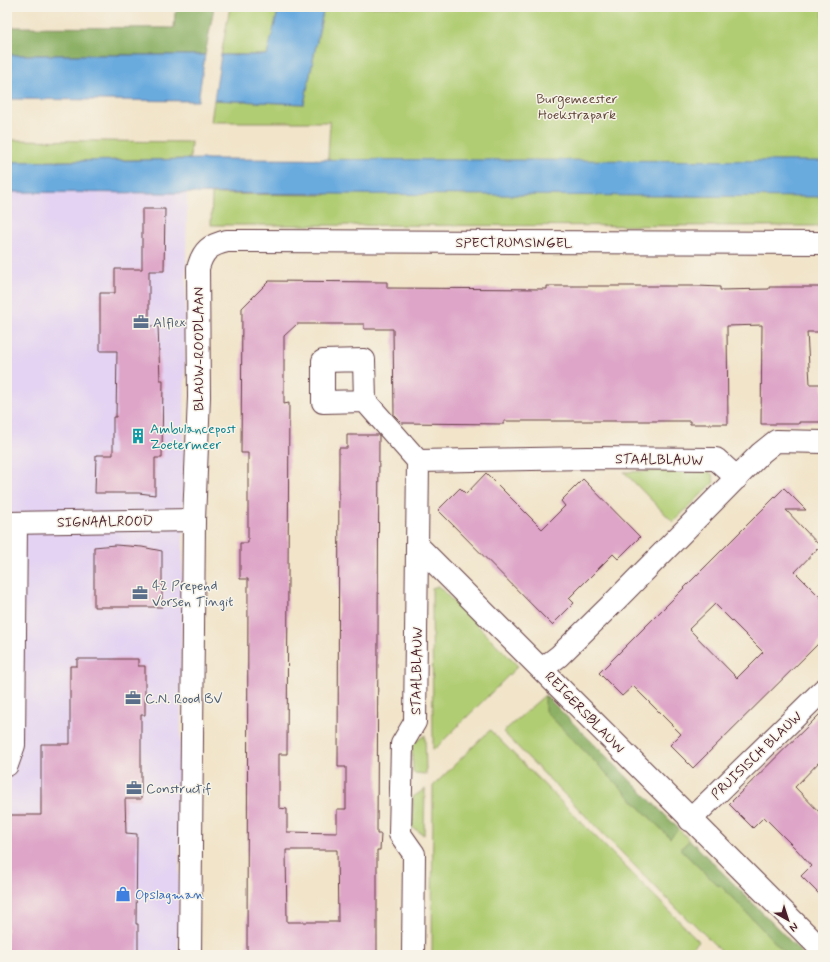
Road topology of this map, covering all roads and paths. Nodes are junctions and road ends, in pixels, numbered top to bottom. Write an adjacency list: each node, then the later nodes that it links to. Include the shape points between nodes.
1 (823, 243): 2 (street, SPECTRUMSINGEL, via 227,241 214,244)
2 (207, 250): 7 (street, BLAUW-ROODLAAN, via 200,258 198,268 199,397)
3 (365, 401): 5 (street)
4 (823, 442): 6 (street, REIGERSBLAUW, via 776,441)
5 (418, 461): 6 (street, STAALBLAUW, via 716,459); 9 (street, STAALBLAUW)
6 (737, 478): 10 (street, REIGERSBLAUW, via 559,656)
7 (194, 520): 8 (street, SIGNAALROOD); 15 (street, BLAUW-ROODLAAN)
8 (12, 523): 12 (street, SIGNAALROOD, via 14,744)
9 (418, 546): 10 (street); 16 (street, STAALBLAUW, via 415,722 402,744 400,834 414,854)
10 (542, 669): 13 (street, REIGERSBLAUW)
11 (823, 690): 13 (street, PRUISISCH BLAUW)
12 (7, 765)
13 (690, 820): 14 (street, REIGERSBLAUW)
14 (822, 947)
15 (190, 955)
16 (413, 955)

